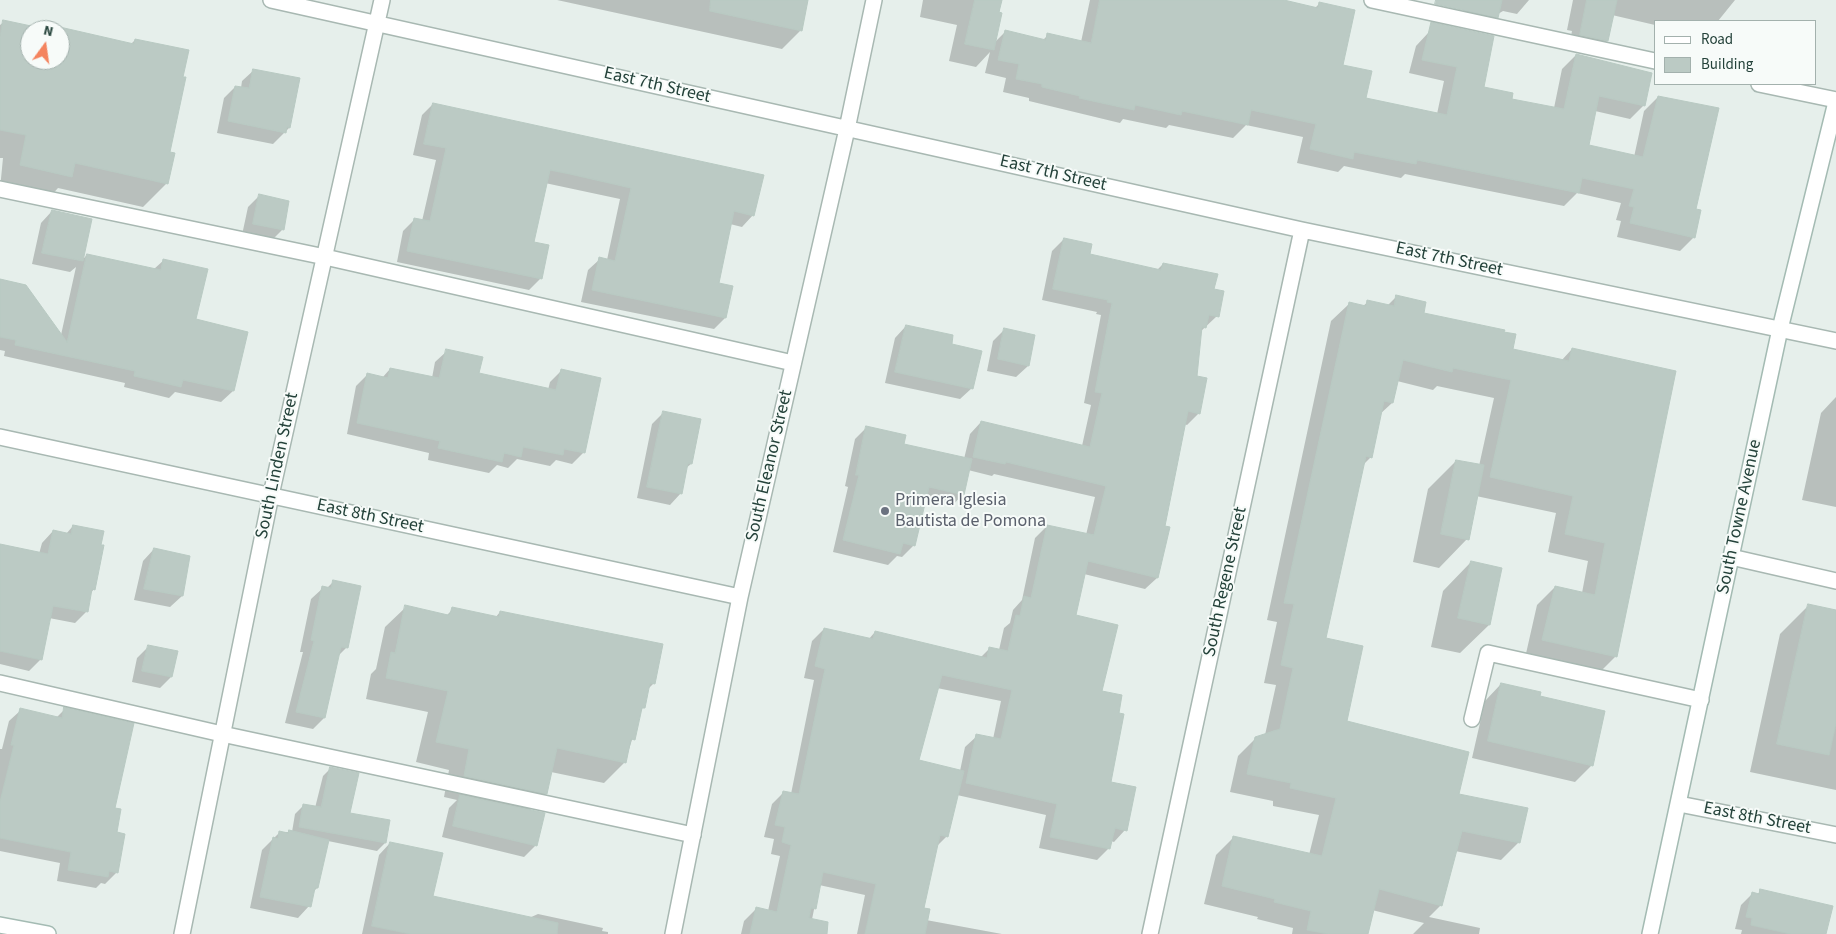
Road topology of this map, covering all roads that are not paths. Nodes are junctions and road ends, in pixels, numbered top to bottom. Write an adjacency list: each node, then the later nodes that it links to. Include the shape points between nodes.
1 (271, 0): 5 (street, East 7th Street)
2 (382, 0): 5 (street, South Linden Street)
3 (874, 0): 9 (street, South Eleanor Street)
4 (1372, 0): 6 (street)
5 (376, 23): 9 (street, East 7th Street); 12 (street, South Linden Street)
6 (1654, 61)
7 (1764, 85): 8 (street)
8 (1836, 101): 13 (street, South Towne Avenue)
9 (847, 129): 11 (street, East 7th Street); 15 (street, South Eleanor Street)
10 (0, 189): 12 (street)
11 (1302, 230): 13 (street, East 7th Street); 32 (street, South Regene Street)
12 (325, 257): 15 (street); 17 (street, South Linden Street)
13 (1780, 329): 14 (street, East 7th Street); 18 (street, South Towne Avenue)
14 (1836, 341)
15 (793, 363): 20 (street, South Eleanor Street)
16 (0, 437): 17 (street, East 8th Street)
17 (271, 495): 20 (street, East 8th Street); 24 (street, South Linden Street)
18 (1731, 558): 19 (street); 22 (street, South Towne Avenue)
19 (1836, 581)
20 (740, 597): 26 (street, South Eleanor Street)
21 (0, 683): 24 (street)
22 (1701, 700): 23 (street, via 1488,652); 25 (street, South Towne Avenue)
23 (1472, 719)
24 (222, 734): 26 (street); 30 (street, South Linden Street)
25 (1679, 804): 27 (street, East 8th Street); 33 (street, South Towne Avenue)
26 (693, 835): 31 (street, South Eleanor Street)
27 (1836, 835)
28 (0, 925): 29 (street)
29 (48, 934)
30 (182, 934)
31 (673, 934)
32 (1150, 934)
33 (1650, 934)

